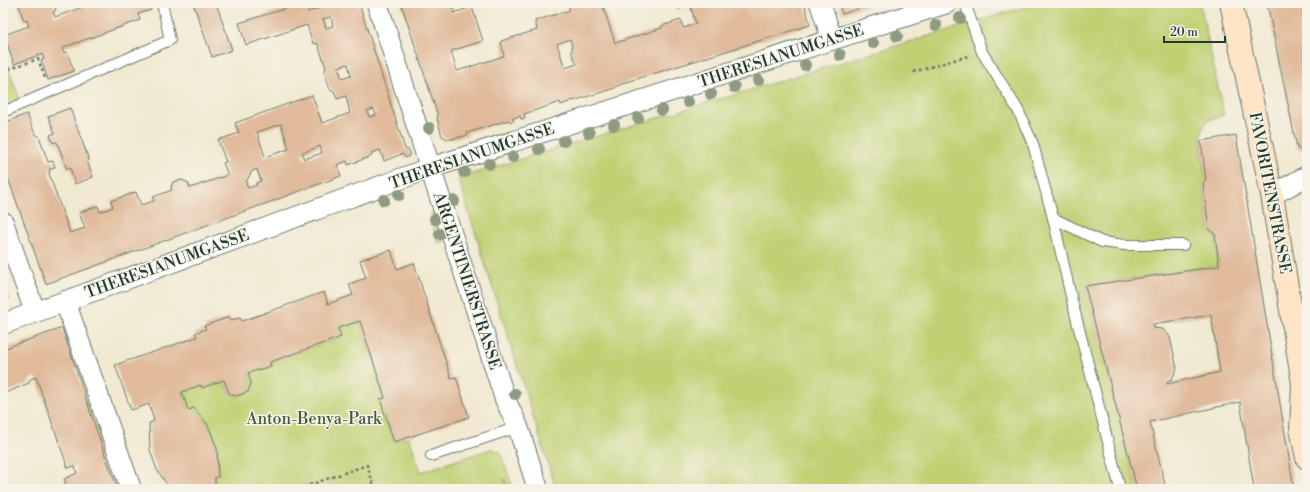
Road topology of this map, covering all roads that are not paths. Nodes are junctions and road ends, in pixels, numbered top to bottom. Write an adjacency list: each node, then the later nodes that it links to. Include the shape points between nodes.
1 (162, 3): 8 (lane, via 170,40)
2 (377, 3): 9 (street, ARGENTINIERSTRASSE)
3 (820, 3): 7 (street)
4 (947, 3): 7 (street, THERESIANUMGASSE)
5 (965, 3): 12 (lane, via 982,52 1018,110 1033,144)
6 (1231, 3): 11 (main road, FAVORITENSTRASSE)
7 (832, 39): 9 (street, THERESIANUMGASSE)
8 (3, 112)
9 (430, 168): 15 (street, THERESIANUMGASSE); 19 (street, ARGENTINIERSTRASSE, via 504,399)
10 (1307, 176): 11 (street)
11 (1272, 195): 18 (main road, FAVORITENSTRASSE)
12 (1054, 218): 14 (lane, via 1102,242 1124,245); 24 (lane, via 1073,305)
13 (3, 222): 16 (street)
14 (1183, 245)
15 (65, 301): 16 (street, THERESIANUMGASSE); 22 (street)
16 (35, 312): 17 (street, THERESIANUMGASSE)
17 (3, 324)
18 (1306, 386): 21 (main road, FAVORITENSTRASSE, via 1301,429)
19 (518, 427): 20 (lane); 23 (street, ARGENTINIERSTRASSE)
20 (431, 456)
21 (1307, 458)
22 (131, 489)
23 (538, 489)
24 (1120, 489)

